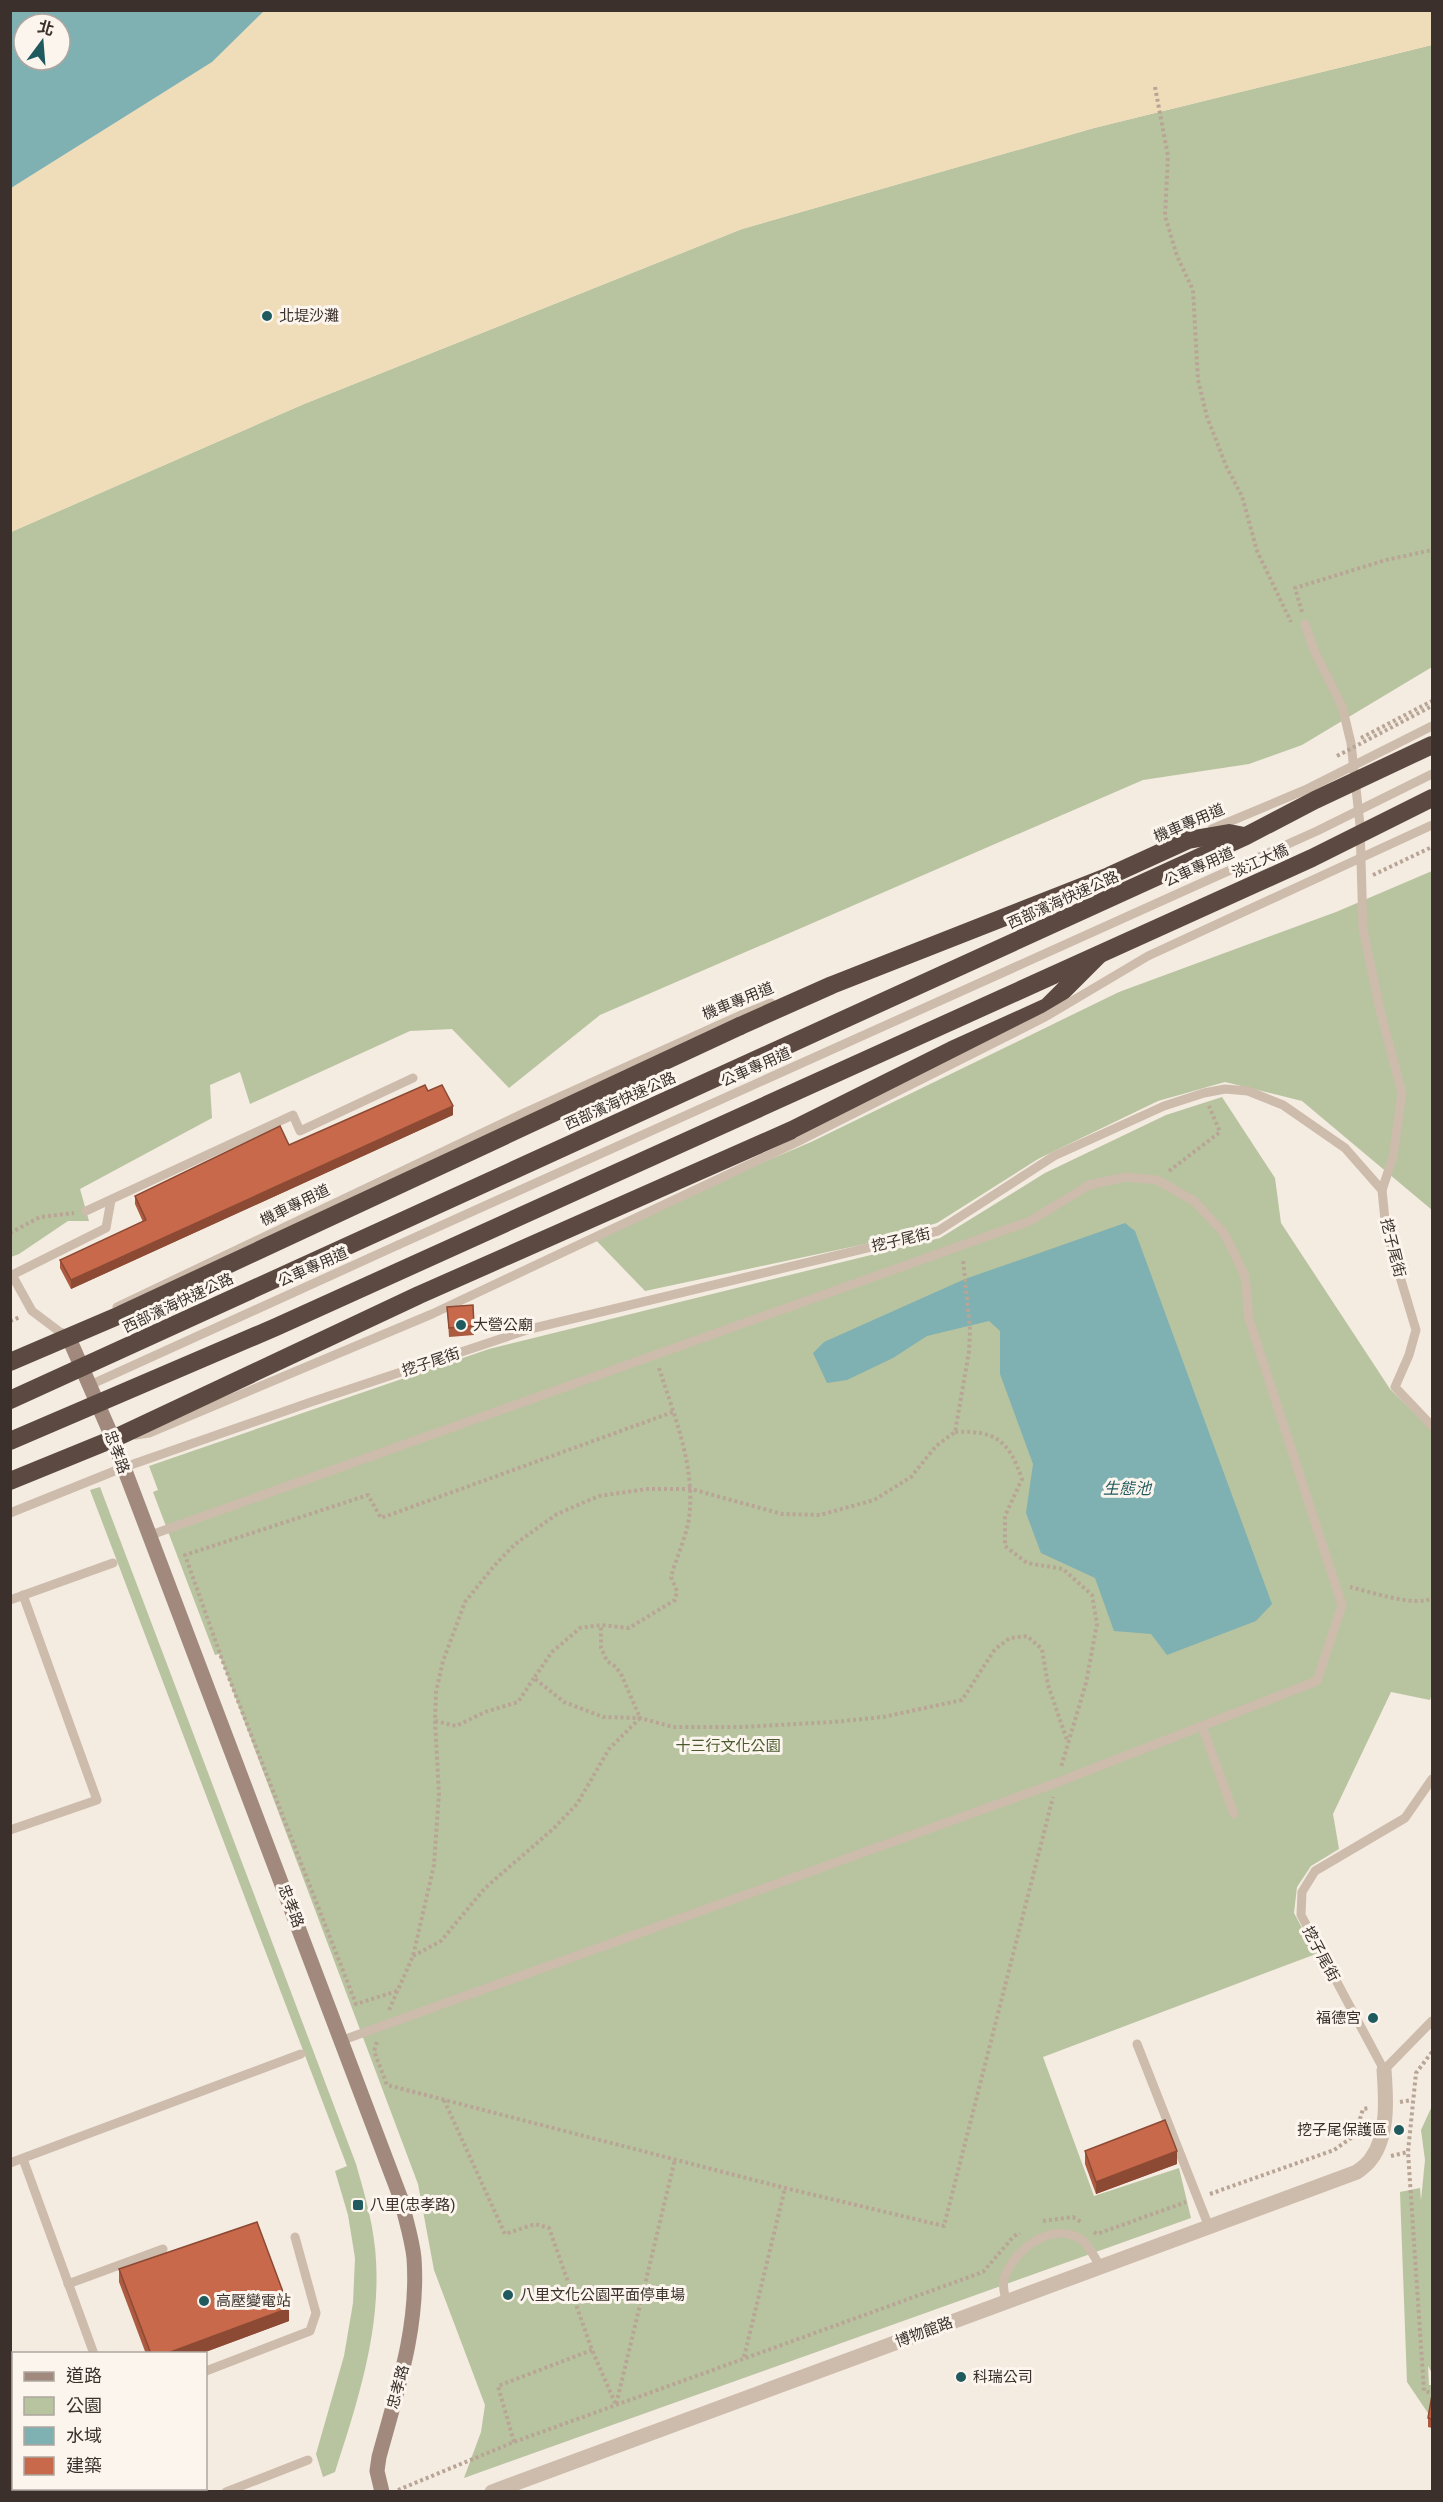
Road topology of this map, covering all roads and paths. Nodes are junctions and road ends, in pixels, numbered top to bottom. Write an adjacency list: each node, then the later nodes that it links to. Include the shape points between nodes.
1 (1155, 87): 4 (path, via 1168,156 1166,216 1177,255 1193,290 1197,380 1211,427 1242,496 1257,551)
2 (1432, 550): 3 (path, via 1295,588)
3 (1305, 624): 7 (lane, via 1342,706)
4 (1292, 625)
5 (1432, 701): 7 (path)
6 (1432, 726): 20 (lane, 機車專用道, bridge, via 1305,790 1108,873 741,1015)
7 (1351, 744): 14 (lane)
8 (1432, 745): 12 (highway, 淡江大橋, bridge)
9 (1432, 774): 28 (lane, 公車專用道, bridge, via 1317,831)
10 (1432, 798): 15 (highway, 淡江大橋, bridge, via 1312,858)
11 (1432, 825): 33 (lane, bridge, via 1148,956 1045,1017 945,1068 432,1314 149,1433)
12 (1246, 836): 20 (highway, bridge, via 1229,833 1188,840 1109,876 832,985); 29 (highway, 西部濱海快速公路, bridge)
13 (1432, 848): 14 (path)
14 (1362, 880): 19 (lane, via 1363,929 1402,1093 1393,1157)
15 (1100, 954): 33 (highway, via 1047,1007 792,1130 419,1295); 34 (highway, bridge, via 287,1322)
16 (413, 1078): 21 (lane, via 300,1131 293,1115)
17 (1204, 1093): 18 (path, via 1220,1132); 19 (lane, 挖子尾街, via 1225,1089 1248,1091 1283,1106 1345,1148); 35 (lane, 挖子尾街, via 1141,1116 1054,1156 939,1231 530,1329)
18 (1157, 1180): 26 (lane, via 1126,1177 1089,1185 1030,1221); 41 (lane, via 1194,1201 1224,1233 1245,1276 1249,1319)
19 (1382, 1190): 31 (lane, 挖子尾街, via 1386,1230 1416,1330 1395,1387)
20 (368, 1192): 25 (highway, via 120,1315)
21 (111, 1200): 22 (lane); 25 (lane, via 106,1228 12,1275 32,1311)
22 (86, 1211): 23 (path, via 40,1217)
23 (10, 1233)
24 (965, 1271): 32 (path, via 969,1352)
25 (68, 1336): 27 (highway); 28 (street, 忠孝路)
26 (655, 1356): 30 (path); 39 (lane)
27 (10, 1362)
28 (90, 1385): 33 (street, 忠孝路)
29 (10, 1400)
30 (673, 1412): 37 (path); 56 (path, via 381,1518 368,1495 185,1555 356,2004)
31 (1432, 1426)
32 (955, 1432): 37 (path, via 936,1446 911,1477 873,1500 820,1515 782,1514); 50 (path, via 975,1431 996,1438 1013,1453 1022,1479 1005,1516 1005,1546 1027,1563 1064,1569 1092,1595 1097,1624 1086,1683)
33 (113, 1439): 35 (street, 忠孝路); 36 (highway)
34 (10, 1441)
35 (122, 1468): 38 (lane, 挖子尾街); 39 (street, 忠孝路)
36 (10, 1481)
37 (691, 1489): 45 (path, via 689,1521 671,1577 677,1590 675,1600 629,1628); 48 (path, via 647,1489 599,1496 556,1514 515,1544 465,1602 443,1661)
38 (10, 1514)
39 (148, 1536): 59 (street, 忠孝路)
40 (113, 1563): 42 (lane)
41 (1335, 1582): 43 (path, via 1389,1597 1428,1601); 49 (lane, via 1342,1605 1317,1681)
42 (23, 1595): 44 (lane); 54 (lane, via 97,1800)
43 (1432, 1598)
44 (10, 1600)
45 (601, 1625): 46 (path, via 580,1628 552,1652); 47 (path, via 601,1647 607,1661 622,1676)
46 (534, 1678): 47 (path, via 564,1702 603,1717); 48 (path, via 518,1702 456,1726)
47 (640, 1718): 50 (path, via 672,1726 742,1727 834,1722 906,1712 962,1700 995,1650 1010,1638 1027,1636 1042,1649 1047,1685); 55 (path, via 609,1749 577,1804 485,1888 441,1941)
48 (435, 1721): 55 (path, via 439,1792 434,1865)
49 (1202, 1726): 52 (lane); 53 (lane)
50 (1068, 1740): 52 (path)
51 (1432, 1779): 63 (lane, 挖子尾街, via 1405,1818 1316,1871 1302,1892 1301,1915)
52 (1056, 1783): 58 (lane); 70 (path, via 944,2226)
53 (1234, 1814)
54 (10, 1830)
55 (413, 1956): 56 (path)
56 (397, 1991): 58 (path)
57 (1432, 2021): 63 (lane)
58 (382, 2025): 59 (lane); 64 (path, via 374,2051 387,2085)
59 (343, 2040): 89 (street, 忠孝路, via 401,2199 414,2254 413,2325 377,2471)
60 (1137, 2044): 71 (lane)
61 (1432, 2052): 84 (path, via 1416,2073 1408,2152 1424,2391)
62 (301, 2054): 66 (lane)
63 (1384, 2070): 65 (street, 挖子尾街)
64 (444, 2100): 67 (path); 80 (path, via 505,2234 535,2224 549,2228)
65 (1386, 2104): 69 (street, 挖子尾街, via 1379,2143 1371,2159); 71 (path, via 1363,2109 1355,2135 1334,2150)
66 (23, 2159): 68 (lane); 78 (lane)
67 (675, 2159): 70 (path); 85 (path)
68 (10, 2163)
69 (1357, 2172): 73 (street, 博物館路)
70 (785, 2188): 82 (path)
71 (1198, 2198): 72 (path, via 1097,2234 1073,2217); 73 (lane)
72 (1038, 2223)
73 (1209, 2227): 77 (street, 博物館路)
74 (1022, 2232): 82 (path, via 983,2272)
75 (295, 2237): 83 (lane, via 315,2313 310,2331)
76 (163, 2249): 78 (lane)
77 (1101, 2267): 79 (street, 博物館路); 79 (lane, via 1082,2240 1060,2233 1035,2240 1014,2260 1003,2280)
78 (68, 2284): 81 (lane)
79 (1006, 2302): 91 (street, 博物館路)
80 (591, 2350): 85 (path); 86 (path, via 498,2386)
81 (93, 2352)
82 (744, 2357): 85 (path)
83 (207, 2371)
84 (1432, 2393)
85 (616, 2405): 86 (path)
86 (514, 2442): 90 (path)
87 (308, 2460): 88 (lane)
88 (226, 2492)
89 (382, 2492)
90 (394, 2492)
91 (492, 2492)

